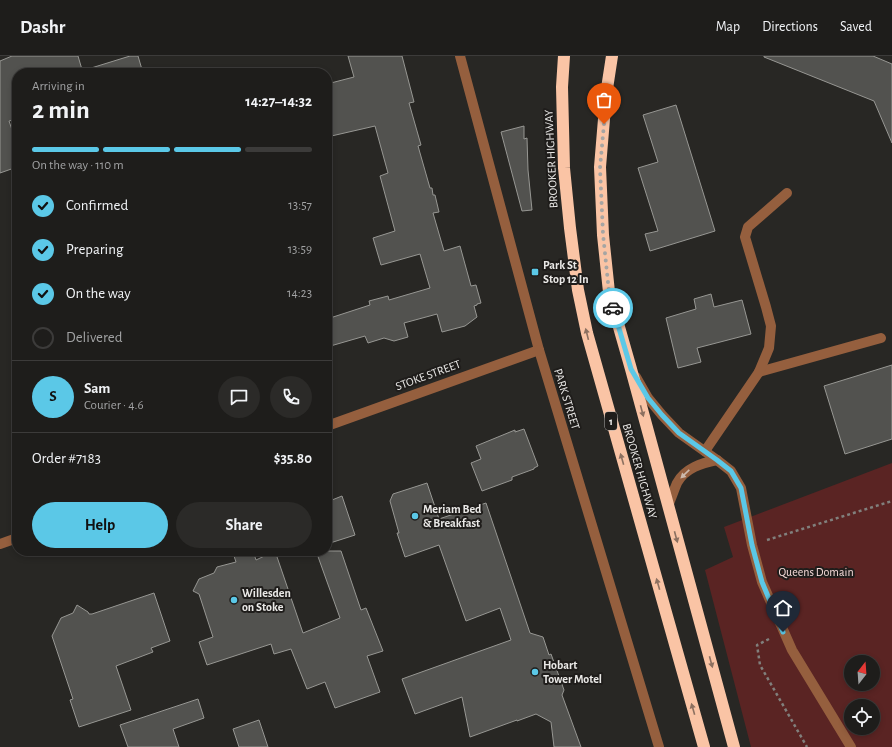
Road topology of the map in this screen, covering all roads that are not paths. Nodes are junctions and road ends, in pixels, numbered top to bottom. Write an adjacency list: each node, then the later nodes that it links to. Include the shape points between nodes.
1 (460, 56): 6 (street, PARK STREET)
2 (564, 56): 16 (highway, BROOKER HIGHWAY / 1, one-way to 2, via 586,333 578,290 564,168)
3 (612, 56): 7 (highway, BROOKER HIGHWAY, via 600,168 603,234 609,292)
4 (787, 193): 8 (street, via 748,227 745,237 772,326 769,348)
5 (881, 338): 8 (street)
6 (539, 350): 9 (street, STOKE STREET); 15 (street, PARK STREET)
7 (631, 369): 10 (street, via 648,398 662,415 679,433); 12 (highway, BROOKER HIGHWAY, one-way to 12)
8 (759, 372): 10 (street)
9 (332, 424)
10 (705, 451): 11 (street)
11 (717, 460): 12 (street, one-way to 12, via 700,464 687,471 678,481); 18 (street, via 731,471 741,488 762,582 783,632)
12 (668, 506): 17 (highway, BROOKER HIGHWAY, one-way to 17)
13 (12, 540): 14 (street)
14 (0, 544)
15 (660, 747)
16 (704, 747)
17 (734, 747)
18 (851, 747)

